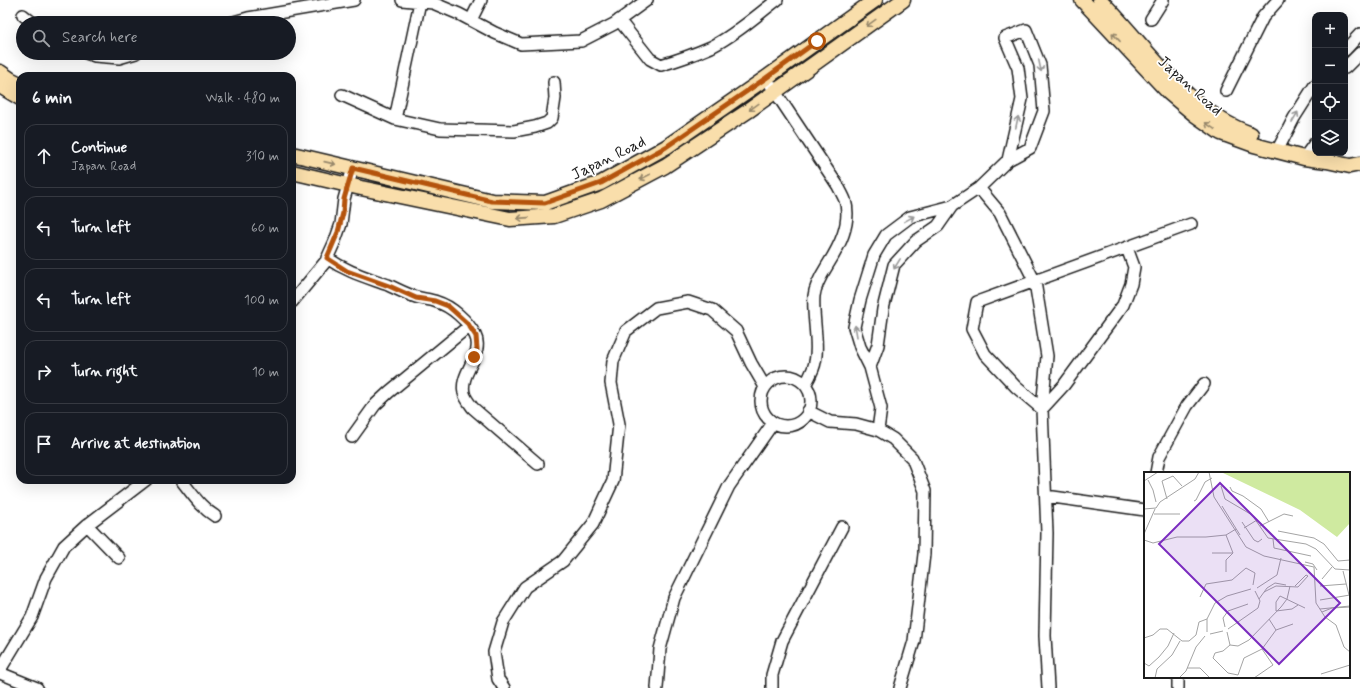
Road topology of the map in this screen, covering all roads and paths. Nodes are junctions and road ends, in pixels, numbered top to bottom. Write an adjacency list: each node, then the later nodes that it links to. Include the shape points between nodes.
1 (354, 0): 13 (street)
2 (402, 0): 12 (street)
3 (481, 0): 15 (street)
4 (647, 0): 16 (street)
5 (777, 0): 16 (street, via 712,46 662,65 650,59)
6 (875, 0): 22 (main road, Japan Road)
7 (903, 0): 27 (main road, Japan Road, one-way to 27)
8 (1082, 0): 32 (main road, Japan Road, one-way to 8, via 1254,145 1220,133 1194,114 1169,93)
9 (1100, 0): 32 (main road, Japan Road, via 1174,81 1199,104 1221,120)
10 (1163, 0): 14 (street)
11 (1278, 0): 28 (street, via 1263,18)
12 (420, 2): 15 (street, via 433,3); 31 (street)
13 (260, 16)
14 (1150, 19)
15 (471, 20): 16 (street, via 521,44 581,41)
16 (619, 20)
17 (1360, 34): 18 (street)
18 (1347, 48)
19 (1360, 53): 20 (street)
20 (1348, 65)
21 (0, 72): 23 (main road)
22 (766, 78): 27 (street); 37 (main road, Japan Road, via 666,147 601,183 545,203 492,201)
23 (16, 82)
24 (554, 82): 31 (street, via 552,118 547,123 534,127 514,131 440,129)
25 (0, 86): 30 (main road)
26 (1312, 89): 32 (street, one-way to 26)
27 (775, 91): 39 (main road, Japan Road, one-way to 39, via 665,166 601,200 554,216 510,219); 50 (street, via 845,200 844,232 814,295 814,368)
28 (1226, 91)
29 (342, 95): 31 (street)
30 (16, 96)
31 (395, 119)
32 (1279, 147): 33 (main road, Japan Road)
33 (1309, 151): 36 (main road, Japan Road, via 1327,161 1350,166)
34 (296, 155): 37 (main road, Japan Road, one-way to 37)
35 (1008, 160): 35 (street, one-way to 35, via 1022,99 1018,68 1005,38 1026,30 1040,65 1044,111 1030,148); 40 (street)
36 (1360, 164)
37 (353, 168): 39 (street)
38 (296, 173): 39 (main road, Japan Road)
39 (348, 185): 44 (street, via 338,232)
40 (979, 188): 41 (street); 45 (street, via 1000,213)
41 (952, 206): 48 (street, one-way to 48, via 938,226 916,241 894,265 883,308 878,346); 48 (street, one-way to 41, via 854,327 874,255 886,235 910,217)
42 (1191, 224): 43 (street)
43 (1127, 248): 45 (street); 52 (street, via 1134,267 1123,305 1064,385)
44 (327, 258): 46 (street); 47 (street, via 347,271 416,298 448,306)
45 (1035, 282): 52 (street, via 1047,356); 52 (street, via 977,302 972,329 985,354 1016,387)
46 (296, 296)
47 (469, 326): 56 (street, via 389,392); 57 (street, via 476,336 477,349 463,392 473,408)
48 (870, 367): 55 (street, via 881,408)
49 (1204, 384): 58 (street, via 1186,406 1159,457)
50 (805, 385): 51 (street, via 792,377 784,376); 53 (street, via 810,398)
51 (765, 387): 54 (street, via 762,407); 69 (street, via 736,331 712,310 688,302 656,308 626,331 613,361 611,383 619,424 613,481 593,524 563,561 526,587 503,622 494,652 498,679)
52 (1042, 409): 61 (street)
53 (808, 411): 54 (street, via 804,418 793,424); 55 (street, via 830,422 856,424)
54 (773, 423): 70 (street, via 729,486 674,598 660,649)
55 (878, 430): 72 (street, via 893,439 912,458 925,491 924,554 914,641)
56 (352, 437)
57 (538, 464)
58 (1156, 472)
59 (141, 484): 64 (street)
60 (185, 484): 63 (street, via 200,504)
61 (1046, 496): 62 (street); 73 (street, via 1045,636)
62 (1144, 510)
63 (214, 516)
64 (87, 525): 66 (street); 67 (street, via 64,546 46,578 32,617)
65 (842, 527): 71 (street, via 782,641 772,675)
66 (119, 558)
67 (0, 672): 68 (street)
68 (37, 688)
69 (504, 688)
70 (657, 688)
71 (772, 688)
72 (900, 688)
73 (1048, 688)

